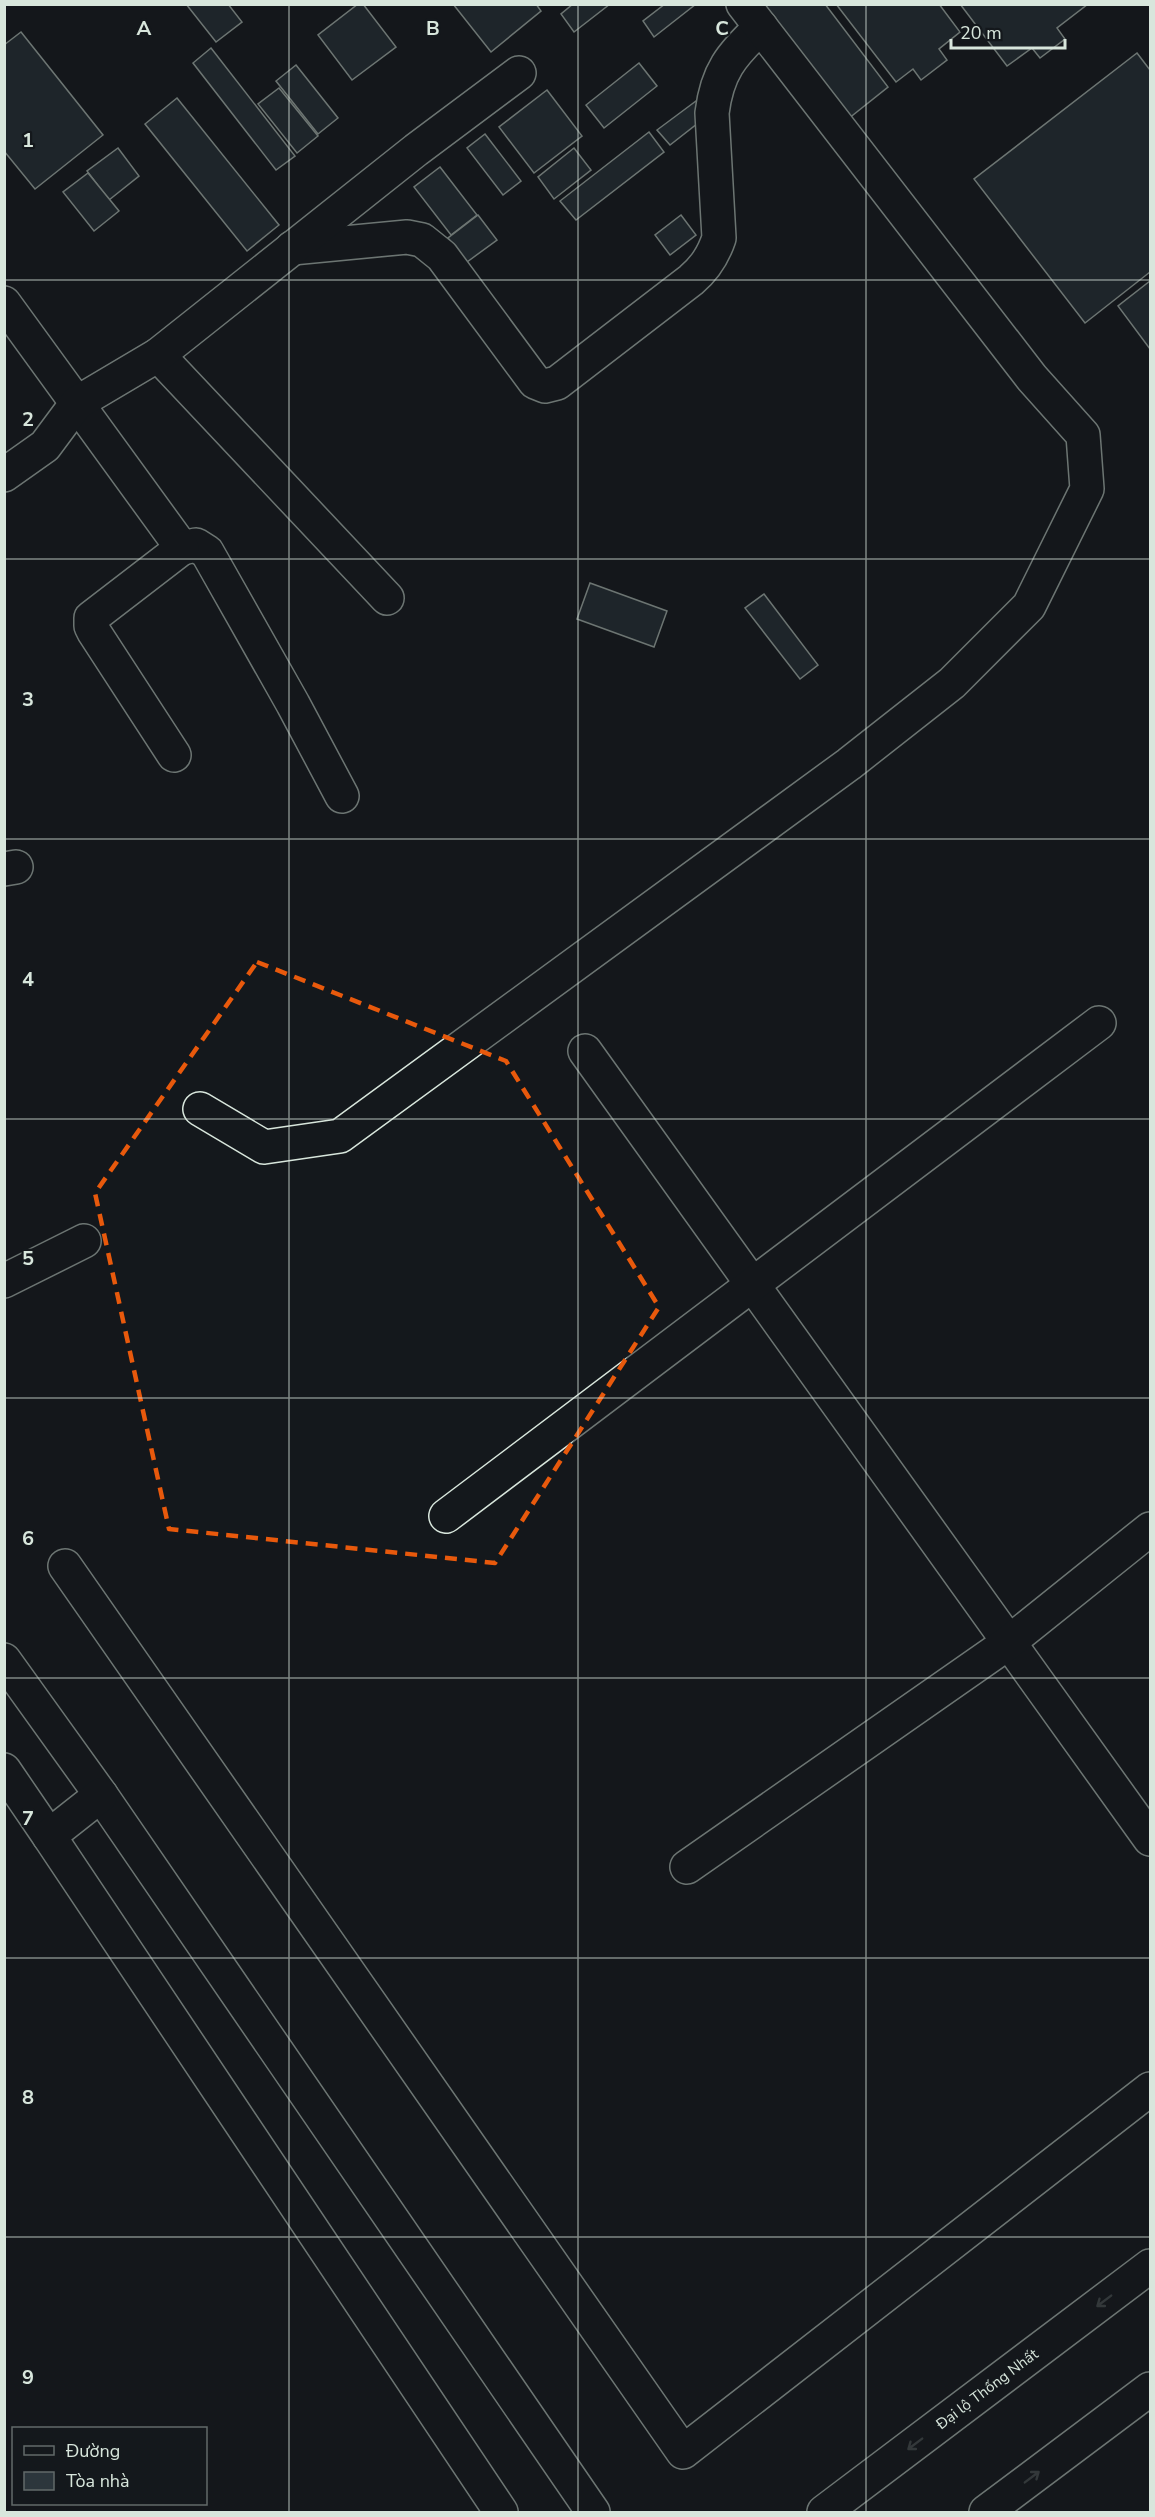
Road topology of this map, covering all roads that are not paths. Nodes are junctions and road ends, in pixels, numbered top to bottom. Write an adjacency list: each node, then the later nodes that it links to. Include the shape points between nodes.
1 (752, 16): 3 (street, via 738,48 726,63 714,97 719,238 713,255 691,280 557,383 545,386 535,382 442,256 422,240 378,238); 14 (street, via 1032,378 1083,435 1087,489 1029,606 952,683 849,764 340,1136 264,1147)
2 (519, 73): 3 (street)
3 (292, 248): 5 (street)
4 (4, 303): 6 (street)
5 (158, 355): 6 (street); 9 (street)
6 (77, 403): 7 (street, via 45,446); 8 (street)
7 (4, 475)
8 (182, 548): 10 (street, via 91,618 94,632); 11 (street, via 196,545 207,552)
9 (387, 598)
10 (174, 755)
11 (342, 796)
12 (1099, 1023): 17 (street)
13 (585, 1051): 17 (street)
14 (200, 1109)
15 (84, 1241): 16 (street)
16 (4, 1281)
17 (752, 1285): 18 (street); 21 (street)
18 (446, 1516)
19 (1150, 1529): 21 (street)
20 (65, 1566): 28 (street, via 683,2452)
21 (1008, 1643): 26 (street); 27 (street)
22 (4, 1660): 24 (street)
23 (4, 1770): 25 (street)
24 (102, 1795): 25 (street); 32 (street)
25 (49, 1836): 31 (street)
26 (1150, 1839)
27 (687, 1867)
28 (1150, 2089)
29 (1150, 2266): 33 (street, Đại lộ Thống Nhất, one-way to 33)
30 (1150, 2389): 34 (street, one-way to 30)
31 (501, 2512)
32 (593, 2512)
33 (824, 2512)
34 (986, 2512)

